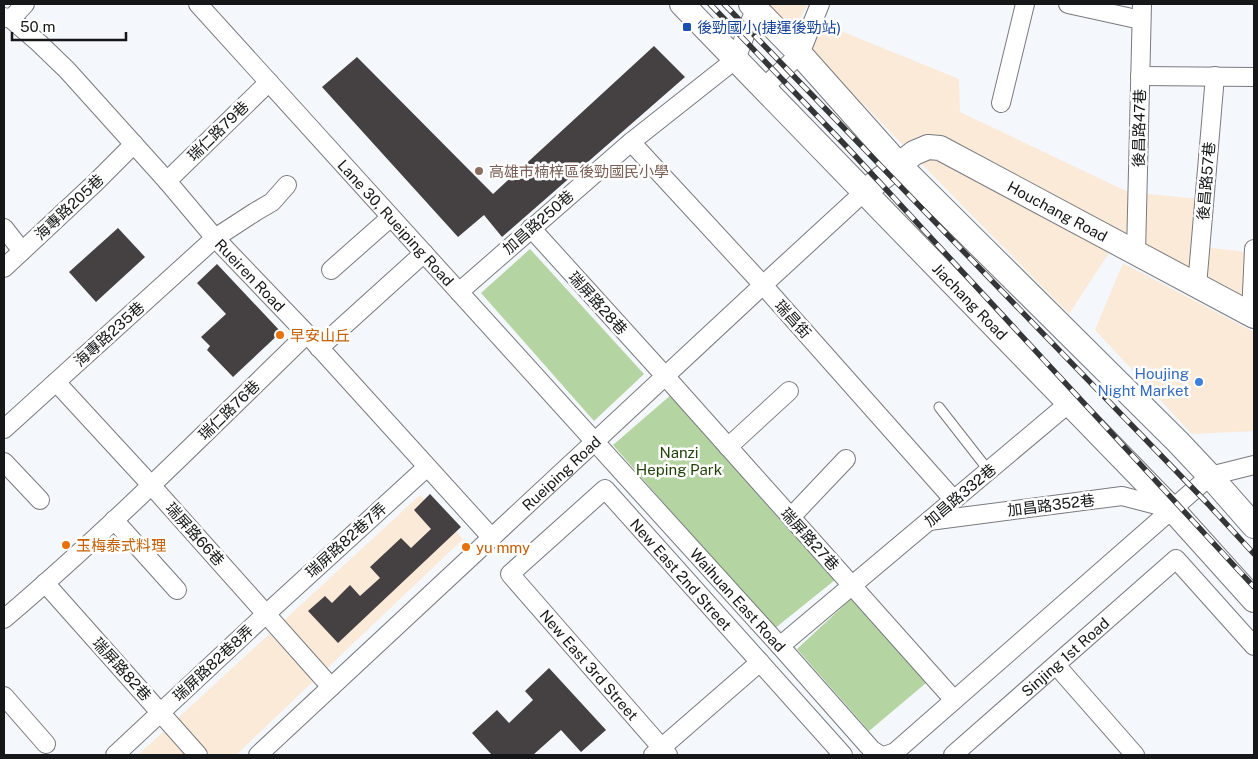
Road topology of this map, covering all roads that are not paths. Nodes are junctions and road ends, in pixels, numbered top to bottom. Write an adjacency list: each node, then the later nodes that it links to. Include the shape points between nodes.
1 (25, 4): 9 (street)
2 (198, 4): 15 (street, Lane 30, Rueiping Road)
3 (682, 4): 11 (street, Jiachang Road)
4 (820, 4): 10 (street)
5 (1025, 4): 17 (street)
6 (1068, 4): 8 (street)
7 (754, 5): 10 (street); 11 (street)
8 (1142, 12): 12 (street, 後昌路47巷)
9 (7, 18): 19 (street, Rueiren Road, via 40,42)
10 (800, 54): 16 (street); 20 (street)
11 (736, 59): 16 (street, Jiachang Road); 18 (street, 加昌路250巷)
12 (1140, 76): 13 (street); 31 (street, 後昌路47巷)
13 (1215, 76): 14 (street); 35 (street, 後昌路57巷)
14 (1254, 77)
15 (269, 82): 21 (street, 瑞仁路79巷); 24 (street, Lane 30, Rueiping Road)
16 (763, 88): 23 (street, Jiachang Road)
17 (1001, 103)
18 (631, 142): 26 (street, 加昌路250巷); 34 (street, 瑞昌街)
19 (134, 144): 21 (street, Rueiren Road); 29 (street, 海專路205巷)
20 (899, 164): 23 (street, Houchang Road); 31 (street, Houchang Road, via 928,147 940,148); 53 (street)
21 (167, 181): 27 (street, Rueiren Road)
22 (287, 186): 27 (street, 海專路235巷, via 272,202)
23 (864, 192): 34 (street, Rueiping Road); 43 (street, Jiachang Road)
24 (391, 217): 30 (street, Lane 30, Rueiping Road); 33 (street)
25 (4, 228): 29 (street)
26 (531, 228): 36 (street, 加昌路250巷); 40 (street, 瑞屏路28巷)
27 (215, 238): 38 (street, Rueiren Road); 41 (street, 海專路235巷)
28 (1254, 249): 37 (street)
29 (22, 251): 32 (street, 海專路205巷)
30 (424, 253): 36 (street, Lane 30, Rueiping Road); 39 (street)
31 (1136, 253): 35 (street, Houchang Road)
32 (4, 268)
33 (331, 270)
34 (763, 285): 40 (street, Rueiping Road); 55 (street, 瑞昌街)
35 (1197, 286): 37 (street, Houchang Road)
36 (459, 292): 46 (street, Lane 30, Rueiping Road)
37 (1252, 315)
38 (307, 334): 39 (street, Rueiren Road); 54 (street, 瑞仁路76巷)
39 (319, 348): 51 (street, Rueiren Road)
40 (666, 377): 46 (street, Rueiping Road); 47 (street, 瑞屏路27巷)
41 (56, 382): 45 (street, 海專路235巷); 54 (street, 瑞屏路66巷)
42 (789, 391): 47 (street)
43 (1069, 403): 52 (street, 加昌路332巷); 57 (street, Jiachang Road)
44 (939, 406): 52 (lane)
45 (4, 429)
46 (595, 442): 62 (street, Rueiping Road); 70 (street, Waihuan East Road)
47 (728, 447): 58 (street, 瑞屏路27巷)
48 (846, 459): 58 (street)
49 (4, 462): 56 (street)
50 (1254, 465): 53 (street)
51 (427, 467): 62 (street, Rueiren Road); 68 (street, 瑞屏路82巷7弄)
52 (989, 470): 55 (street, 加昌路332巷)
53 (1210, 476): 57 (street); 61 (street)
54 (151, 485): 59 (street); 68 (street, 瑞屏路66巷)
55 (953, 499): 60 (street, 加昌路332巷)
56 (40, 500)
57 (1172, 510): 60 (street, 加昌路352巷, via 1122,496); 67 (street, Jiachang Road); 76 (street)
58 (791, 517): 65 (street, 瑞屏路27巷)
59 (114, 520): 64 (street); 66 (street)
60 (929, 521): 65 (street, 加昌路332巷)
61 (1254, 526)
62 (492, 538): 74 (street, Rueiping Road)
63 (510, 574): 72 (street, New East 2nd Street, via 605,489); 79 (street, New East 3rd Street)
64 (45, 583): 69 (street); 77 (street, 瑞屏路82巷)
65 (851, 585): 70 (street); 76 (street, 瑞屏路27巷)
66 (177, 590)
67 (1254, 600)
68 (266, 614): 74 (street, 瑞屏路66巷); 77 (street, 瑞屏路82巷8弄)
69 (4, 619)
70 (780, 646): 84 (street, Waihuan East Road, via 872,750)
71 (1254, 646): 73 (street, Sinjing 1st Road, via 1176,559)
72 (760, 662): 79 (street); 83 (street, New East 2nd Street)
73 (1056, 665): 86 (street, Sinjing 1st Road); 87 (street)
74 (331, 687): 82 (street, Rueiping Road)
75 (4, 696): 78 (street)
76 (954, 700): 85 (street, via 895,752)
77 (161, 713): 80 (street); 81 (street, 瑞屏路82巷)
78 (46, 744)
79 (661, 753)
80 (116, 755)
81 (198, 755)
82 (258, 755)
83 (844, 755)
84 (880, 755)
85 (887, 755)
86 (953, 755)
87 (1135, 755)

